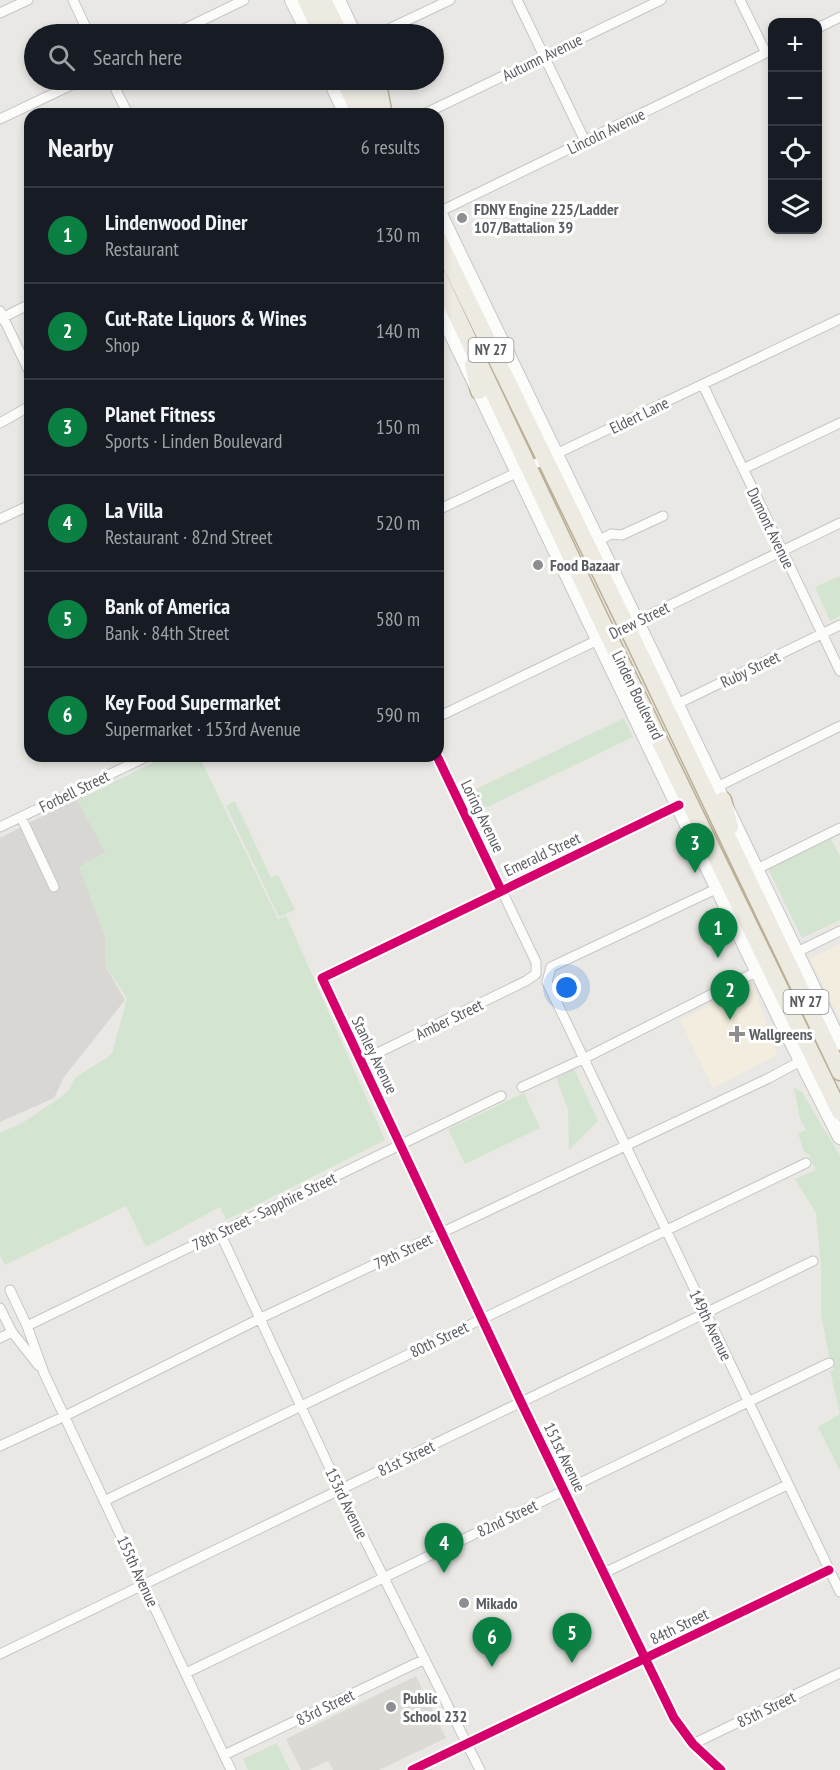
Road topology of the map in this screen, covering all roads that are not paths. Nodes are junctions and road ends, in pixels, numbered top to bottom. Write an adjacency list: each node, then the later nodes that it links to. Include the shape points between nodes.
1 (28, 0): 12 (street)
2 (73, 0): 14 (street)
3 (244, 0): 15 (street)
4 (292, 0): 16 (street)
5 (306, 0): 17 (highway)
6 (323, 0): 18 (highway)
7 (338, 0): 19 (street)
8 (450, 0): 20 (street)
9 (517, 0): 24 (street)
10 (661, 0): 24 (street, Autumn Avenue)
11 (740, 0): 22 (street)
12 (0, 14)
13 (840, 17): 21 (street)
14 (84, 24)
15 (195, 24)
16 (311, 24)
17 (315, 24)
18 (335, 24)
19 (349, 24)
20 (399, 24)
21 (822, 26)
22 (768, 50)
23 (768, 52): 40 (street, Lincoln Avenue)
24 (544, 56): 38 (street, Autumn Avenue); 40 (street)
25 (61, 90): 39 (street)
26 (116, 90): 32 (street)
27 (338, 90): 33 (street)
28 (341, 90): 34 (highway)
29 (374, 90): 35 (highway)
30 (375, 90): 36 (highway)
31 (377, 90): 37 (street)
32 (125, 108)
33 (344, 108)
34 (355, 108)
35 (377, 108)
36 (382, 108)
37 (388, 108)
38 (436, 108)
39 (0, 119)
40 (585, 141): 41 (street, Lincoln Avenue)
41 (444, 208)
42 (444, 223): 51 (street, Linden Boulevard)
43 (444, 251): 45 (highway, Linden Boulevard / NY 27)
44 (444, 289): 50 (highway, Linden Boulevard / NY 27)
45 (469, 303): 51 (highway); 58 (highway, Linden Boulevard / NY 27)
46 (24, 306): 47 (street)
47 (1, 315): 52 (street)
48 (444, 319): 54 (street, Linden Boulevard)
49 (840, 319): 53 (street, Eldert Lane)
50 (466, 335): 54 (highway); 58 (highway, Linden Boulevard / NY 27)
51 (502, 344): 58 (street, Linden Boulevard)
52 (24, 361)
53 (703, 385): 58 (street, Eldert Lane); 59 (street, Dumont Avenue)
54 (479, 392): 58 (street, Linden Boulevard)
55 (24, 409): 56 (street)
56 (0, 423)
57 (840, 423): 59 (street)
58 (537, 464): 60 (street, Linden Boulevard); 61 (street, Eldert Lane); 63 (highway, Linden Boulevard / NY 27); 67 (highway, Linden Boulevard / NY 27); 69 (street, Linden Boulevard)
59 (743, 469): 68 (street, Dumont Avenue)
60 (578, 501): 67 (highway)
61 (444, 507)
62 (24, 508): 65 (street)
63 (551, 511): 69 (highway); 73 (highway, Linden Boulevard / NY 27)
64 (663, 516): 67 (street, via 622,535 611,534)
65 (0, 519)
66 (840, 524): 68 (street, Drew Street)
67 (594, 548): 70 (highway, Linden Boulevard / NY 27)
68 (783, 551): 70 (street, Drew Street); 72 (street, Dumont Avenue)
69 (562, 566): 73 (street, Linden Boulevard)
70 (632, 623): 73 (street, Drew Street); 75 (street, Linden Boulevard); 86 (highway, Linden Boulevard / NY 27)
71 (840, 625): 72 (street, Ruby Street)
72 (822, 634): 74 (street, Dumont Avenue); 75 (street, Ruby Street)
73 (603, 637): 76 (street, Drew Street); 78 (street, Linden Boulevard); 82 (highway, Linden Boulevard / NY 27)
74 (840, 670)
75 (677, 704): 81 (street, Linden Boulevard)
76 (444, 714)
77 (840, 726): 81 (street)
78 (650, 746): 82 (highway)
79 (135, 762): 83 (street, Forbell Street)
80 (440, 762): 90 (street, Loring Avenue)
81 (720, 793): 86 (highway); 87 (street, Linden Boulevard)
82 (683, 800): 89 (street, Linden Boulevard); 90 (street, Emerald Street); 91 (highway, Linden Boulevard / NY 27)
83 (21, 817): 84 (street, Forbell Street); 88 (street)
84 (0, 827)
85 (840, 828): 87 (street)
86 (739, 863): 98 (highway, Linden Boulevard / NY 27)
87 (757, 869): 94 (street, Linden Boulevard)
88 (54, 886)
89 (718, 888): 93 (street, Linden Boulevard); 99 (street, via 551,967 547,982)
90 (501, 890): 96 (street, Loring Avenue, via 536,962); 97 (street, Emerald Street)
91 (735, 894): 93 (highway); 98 (highway, Linden Boulevard / NY 27)
92 (840, 932): 94 (street)
93 (746, 946): 95 (street, Linden Boulevard)
94 (797, 952): 98 (street, Linden Boulevard)
95 (758, 971): 98 (street, Linden Boulevard); 99 (street)
96 (536, 974): 100 (street, Amber Street)
97 (322, 978): 100 (street, Stanley Avenue)
98 (824, 1048): 101 (highway, Linden Boulevard / NY 27); 104 (highway, Linden Boulevard / NY 27); 105 (street, Linden Boulevard); 107 (street, 79th Street)
99 (583, 1059): 102 (street); 107 (street, 149th Avenue)
100 (361, 1062): 106 (street, Stanley Avenue)
101 (840, 1072)
102 (522, 1087)
103 (501, 1096): 106 (street, 78th Street - Sapphire Street)
104 (840, 1112)
105 (840, 1137)
106 (401, 1144): 110 (street, 151st Avenue); 111 (street, 78th Street - Sapphire Street)
107 (624, 1145): 109 (street, 149th Avenue); 110 (street, 79th Street)
108 (806, 1163): 109 (street, 80th Street)
109 (665, 1230): 115 (street, 149th Avenue); 117 (street, 80th Street)
110 (442, 1232): 116 (street, 79th Street); 117 (street, 151st Avenue)
111 (220, 1233): 116 (street, 153rd Avenue); 118 (street, 78th Street - Sapphire Street)
112 (813, 1261): 115 (street, 81st Street)
113 (10, 1290): 118 (street, 155th Avenue)
114 (0, 1308): 119 (street, 155th Avenue)
115 (705, 1313): 123 (street, 81st Street); 124 (street, 149th Avenue)
116 (261, 1318): 125 (street, 153rd Avenue); 126 (street, 79th Street)
117 (482, 1318): 123 (street, 151st Avenue); 125 (street, 80th Street)
118 (27, 1326): 122 (street, 155th Avenue)
119 (12, 1332): 120 (street); 122 (street, 155th Avenue)
120 (0, 1338)
121 (829, 1363): 124 (street, 82nd Street)
122 (44, 1373): 126 (street, 155th Avenue)
123 (521, 1402): 129 (street, 81st Street); 130 (street, 151st Avenue)
124 (747, 1402): 128 (street, 149th Avenue); 130 (street, 82nd Street)
125 (301, 1406): 129 (street, 153rd Avenue); 131 (street, 80th Street)
126 (65, 1416): 127 (street, 79th Street); 131 (street, 155th Avenue)
127 (0, 1446)
128 (787, 1485): 132 (street, 149th Avenue); 133 (street)
129 (340, 1490): 134 (street, 153rd Avenue); 135 (street, 81st Street)
130 (564, 1490): 133 (street, 151st Avenue); 134 (street, 82nd Street)
131 (105, 1500): 135 (street, 155th Avenue)
132 (829, 1570): 136 (street, 149th Avenue); 139 (street, 84th Street)
133 (604, 1573): 139 (street, 151st Avenue)
134 (384, 1578): 138 (street, 153rd Avenue); 140 (street, 82nd Street)
135 (144, 1584): 137 (street, 81st Street); 140 (street, 155th Avenue)
136 (840, 1592)
137 (0, 1654)
138 (425, 1659): 142 (street, 153rd Avenue); 144 (street, 83rd Street)
139 (645, 1659): 142 (street, 84th Street); 143 (street, 151st Avenue, via 674,1718)
140 (186, 1673): 144 (street, 155th Avenue)
141 (840, 1673): 143 (street, 85th Street)
142 (467, 1743): 146 (street, 84th Street); 147 (street, 153rd Avenue)
143 (693, 1744): 148 (street, 151st Avenue)
144 (224, 1755): 145 (street, 155th Avenue)
145 (231, 1770)
146 (412, 1770)
147 (480, 1770)
148 (722, 1770)

